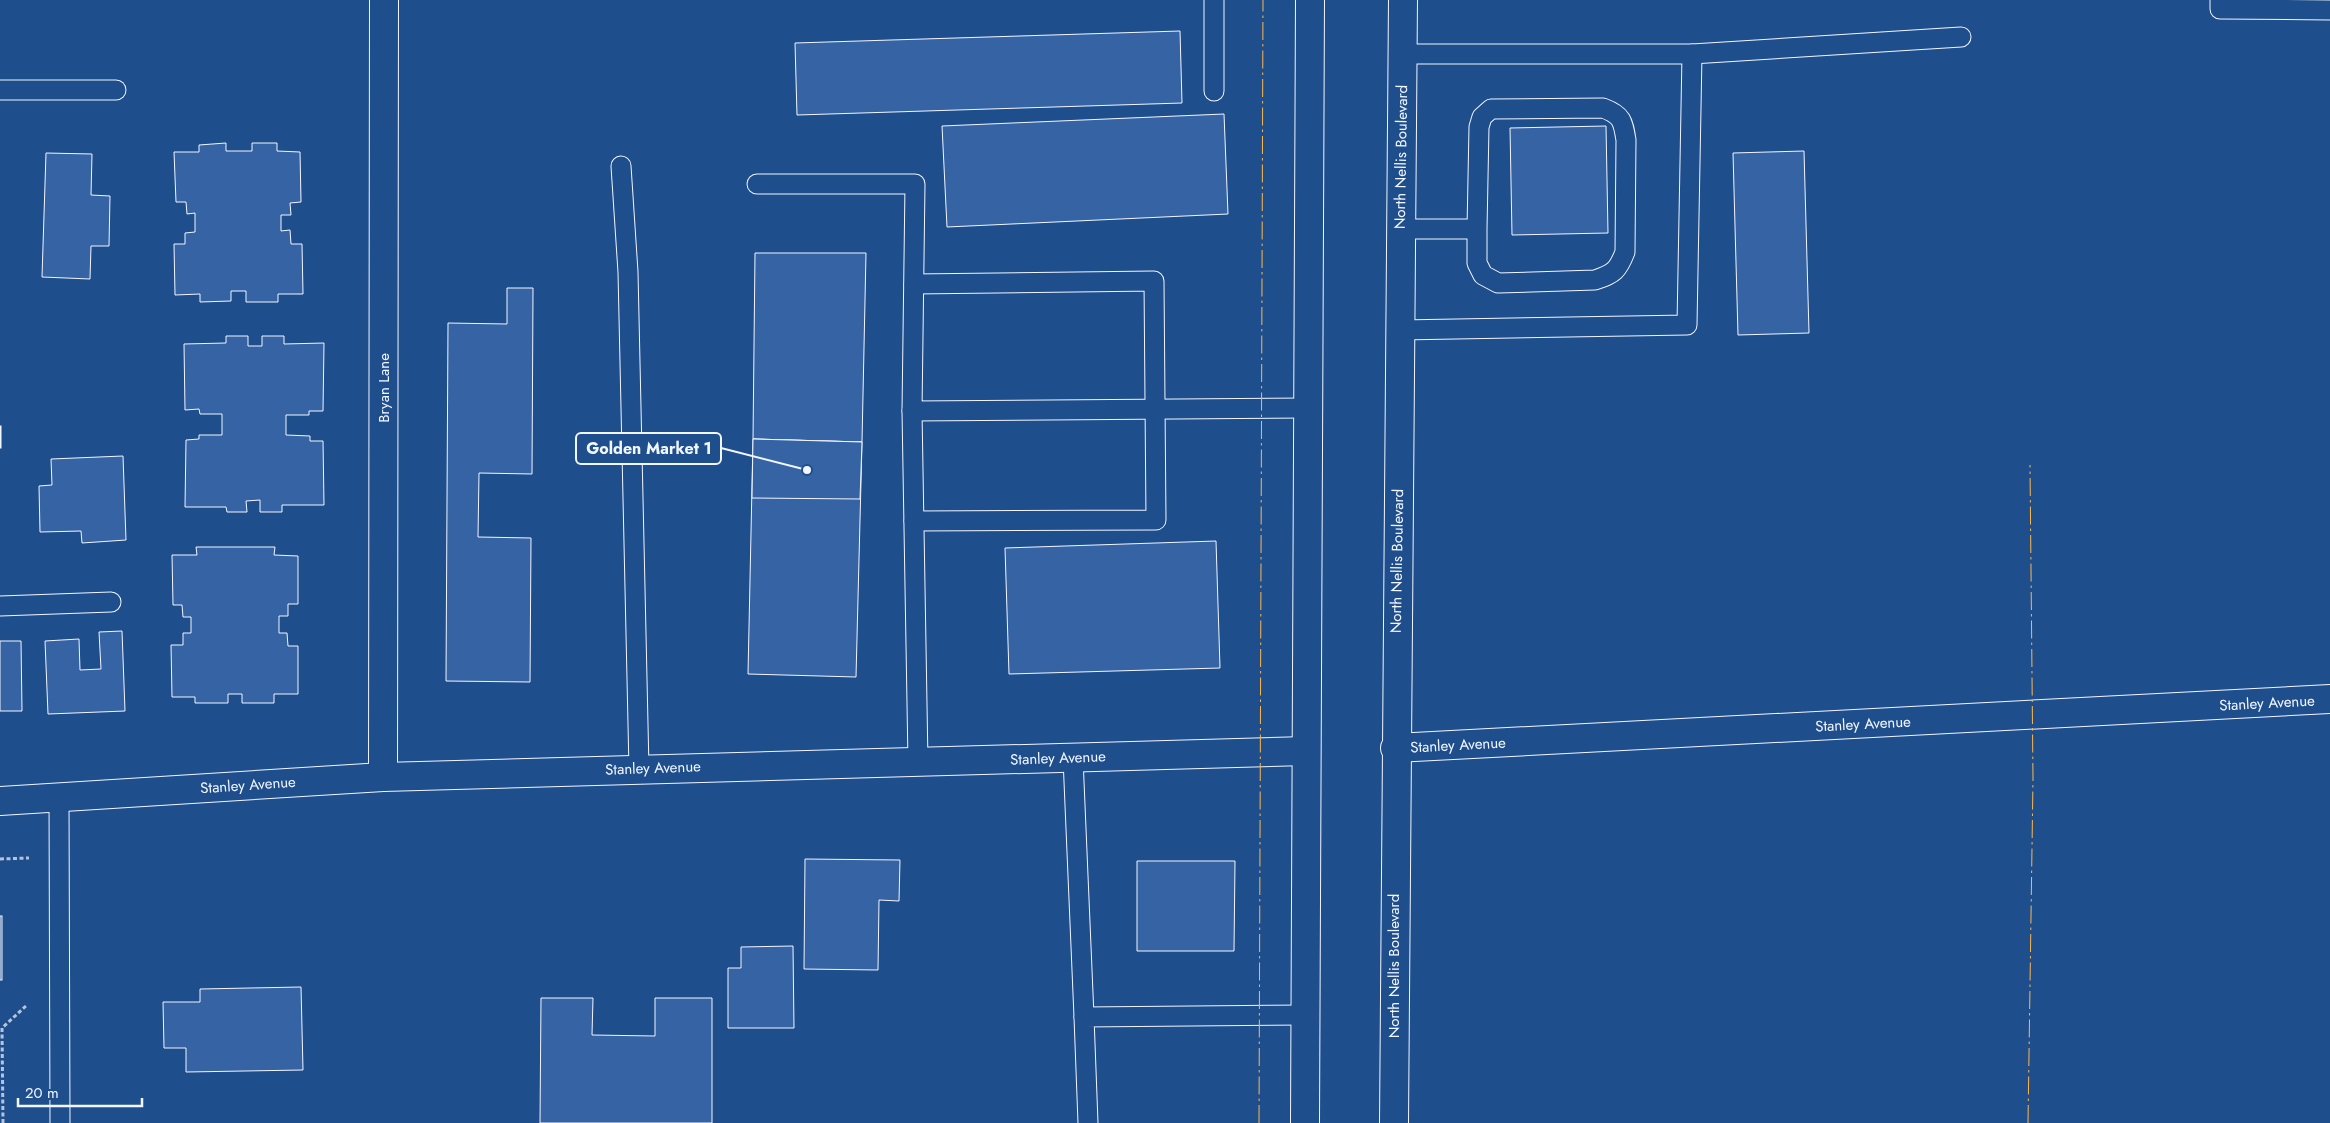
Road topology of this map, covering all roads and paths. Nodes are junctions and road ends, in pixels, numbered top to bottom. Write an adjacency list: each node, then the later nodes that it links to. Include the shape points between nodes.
1 (384, 0): 31 (street, Bryan Lane)
2 (1214, 0): 12 (lane)
3 (1310, 0): 20 (street)
4 (1403, 0): 8 (street, North Nellis Boulevard)
5 (2220, 0): 6 (lane, via 2220,9)
6 (2330, 10)
7 (1961, 37): 9 (lane)
8 (1402, 54): 9 (lane); 15 (street, North Nellis Boulevard)
9 (1692, 54): 18 (lane, via 1686,325)
10 (0, 90): 11 (lane)
11 (116, 90)
12 (1214, 91)
13 (621, 166): 30 (lane, via 628,272)
14 (757, 184): 17 (lane, via 915,184)
15 (1401, 229): 16 (lane); 18 (street, North Nellis Boulevard)
16 (1477, 229): 16 (lane, via 1479,127 1482,117 1491,109 1603,108 1616,113 1624,124 1626,140 1625,252 1619,268 1595,280 1498,283 1483,275 1476,264)
17 (914, 284): 19 (lane, via 1154,281); 21 (lane)
18 (1400, 330): 26 (street, North Nellis Boulevard)
19 (1155, 408): 20 (lane); 21 (lane); 22 (lane, via 1156,520)
20 (1308, 408): 27 (street)
21 (912, 410): 22 (lane)
22 (914, 521): 29 (lane)
23 (111, 602): 24 (lane)
24 (0, 606)
25 (2330, 699): 26 (street, Stanley Avenue)
26 (1395, 748): 43 (street, North Nellis Boulevard)
27 (1306, 751): 28 (street, Stanley Avenue); 37 (street)
28 (1073, 758): 29 (street, Stanley Avenue); 38 (lane)
29 (918, 762): 30 (street, Stanley Avenue)
30 (639, 769): 31 (street, Stanley Avenue)
31 (383, 777): 32 (street, Stanley Avenue)
32 (59, 798): 33 (street, Stanley Avenue); 40 (lane)
33 (0, 802)
34 (36, 857): 35 (path)
35 (0, 859)
36 (29, 1003): 39 (path, via 2,1028)
37 (1305, 1015): 38 (lane); 42 (street)
38 (1084, 1017): 41 (lane)
39 (3, 1123)
40 (60, 1123)
41 (1088, 1123)
42 (1305, 1123)
43 (1394, 1123)

